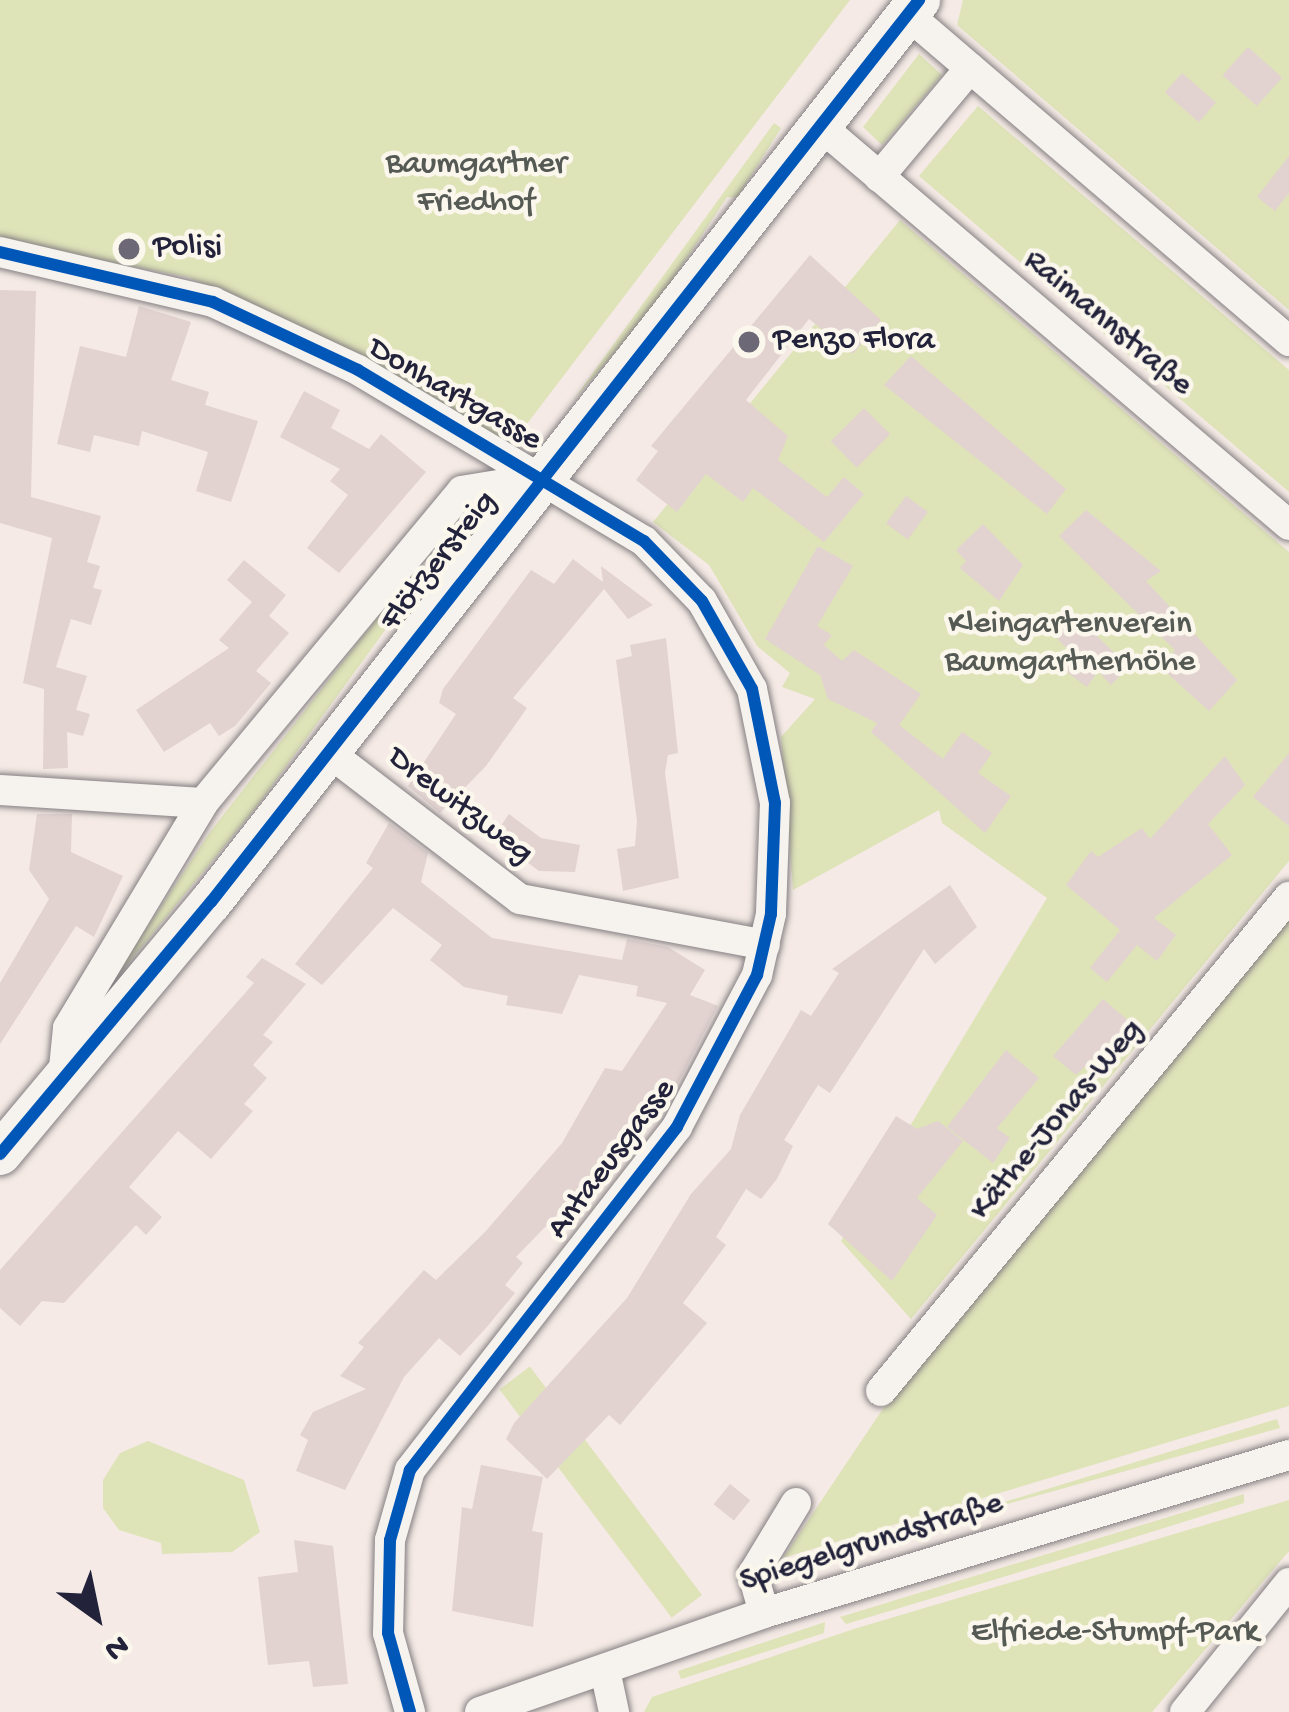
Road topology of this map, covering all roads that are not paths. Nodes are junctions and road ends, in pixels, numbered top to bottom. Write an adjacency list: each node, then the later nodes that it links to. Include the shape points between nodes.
1 (913, 7): 2 (street); 3 (main road, Flötzersteig)
2 (970, 68): 4 (street); 6 (street)
3 (819, 125): 4 (street, Raimannstraße); 7 (main road, Flötzersteig)
4 (879, 177): 8 (street, Raimannstraße)
5 (0, 252): 7 (street, Donhartgasse, via 213,302 358,370)
6 (1289, 340)
7 (541, 478): 9 (main road, Flötzersteig); 11 (street, Flötzersteig, via 462,491); 13 (street, Antaeusgasse, via 684,577 739,656 775,803)
8 (1289, 525)
9 (327, 752): 13 (street, Drewitzweg, via 520,899); 14 (main road, Flötzersteig)
10 (0, 790): 11 (street)
11 (203, 803): 14 (street, Flötzersteig, via 68,1028)
12 (1289, 897): 16 (street, Käthe-Jonas-Weg)
13 (766, 945): 22 (street, Antaeusgasse, via 729,1040 677,1127 410,1470 391,1540 388,1633)
14 (62, 1084): 15 (main road, Flötzersteig)
15 (0, 1154)
16 (881, 1390)
17 (1289, 1455): 20 (street, Spiegelgrundstraße)
18 (796, 1503): 20 (street, via 753,1574)
19 (1289, 1583): 25 (street)
20 (764, 1613): 21 (street, Spiegelgrundstraße)
21 (605, 1670): 23 (street, Spiegelgrundstraße); 24 (street)
22 (410, 1712)
23 (480, 1712)
24 (614, 1712)
25 (1185, 1712)

